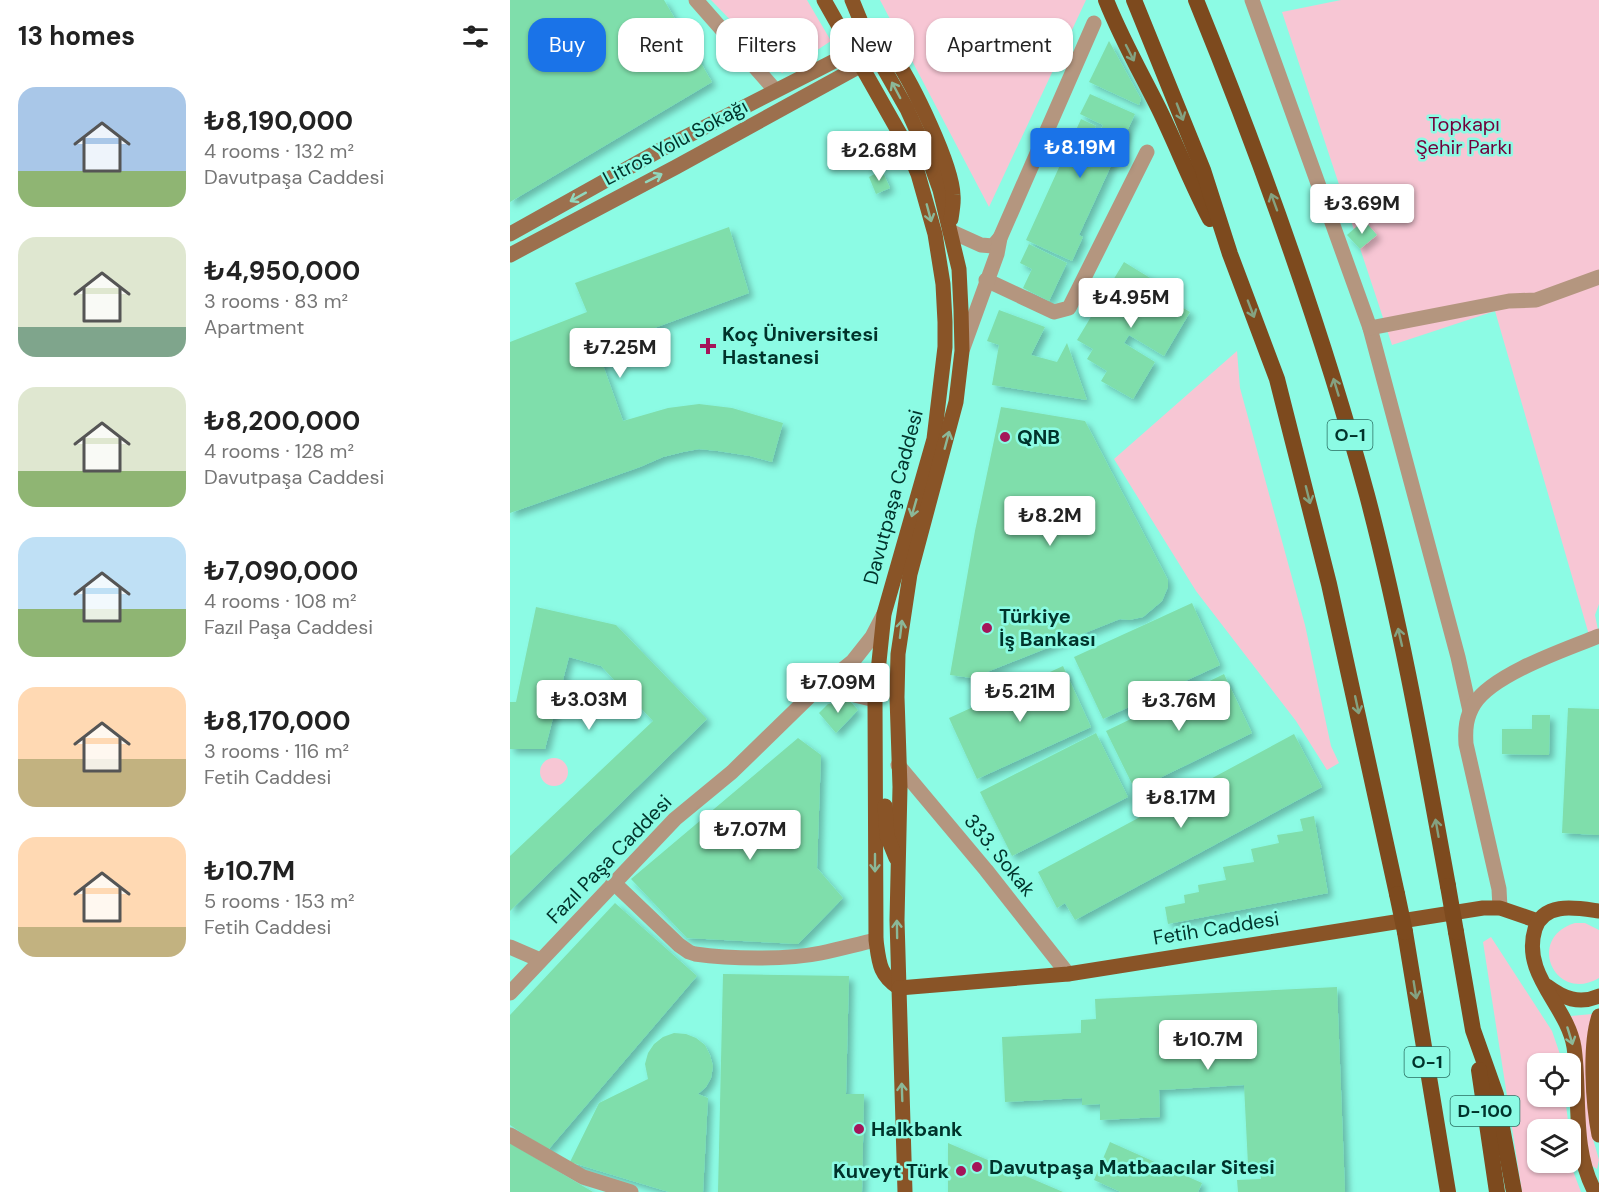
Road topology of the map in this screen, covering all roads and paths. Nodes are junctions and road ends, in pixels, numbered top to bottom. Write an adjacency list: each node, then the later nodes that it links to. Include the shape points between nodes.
1 (696, 0): 15 (street)
2 (824, 0): 8 (main road, Davutpaşa Caddesi)
3 (852, 0): 9 (main road, Davutpaşa Caddesi)
4 (1106, 0): 21 (highway, one-way to 21, via 1190,181)
5 (1134, 0): 21 (highway, O-1, one-way to 21, via 1203,170)
6 (1196, 0): 46 (highway, O-1, one-way to 6, bridge, via 1407,668 1372,517 1305,292 1250,134)
7 (1252, 0): 24 (street)
8 (834, 18)
9 (860, 18)
10 (1094, 23): 19 (street)
11 (830, 63): 15 (main road, Litros Yolu Sokağı)
12 (849, 72): 20 (main road, Litros Yolu Sokağı, one-way to 12, via 676,167)
13 (864, 72): 26 (main road, Davutpaşa Caddesi, one-way to 26, via 905,143 918,174 935,234 945,322 934,439)
14 (886, 72): 17 (main road, Davutpaşa Caddesi, one-way to 14, via 927,153)
15 (775, 90): 18 (main road, Litros Yolu Sokağı, one-way to 18)
16 (1147, 152): 23 (street, via 1069,308 1054,312)
17 (951, 231): 19 (street, via 981,245 993,246); 25 (main road, Davutpaşa Caddesi, via 959,269)
18 (510, 234)
19 (1000, 237): 23 (street)
20 (512, 249)
21 (1230, 254): 51 (highway, O-1, one-way to 51, bridge, via 1277,379 1349,670 1405,932)
22 (1599, 277): 24 (street, via 1536,300 1509,301)
23 (986, 280): 25 (street)
24 (1370, 328): 30 (street)
25 (962, 351): 31 (main road, Davutpaşa Caddesi, one-way to 25, via 898,654 904,609 956,402)
26 (884, 614): 28 (street, Fazıl Paşa Caddesi, via 853,661); 29 (main road, Davutpaşa Caddesi)
27 (1599, 636): 30 (street, via 1502,679 1475,701)
28 (822, 687): 29 (street); 33 (street, Fazıl Paşa Caddesi, via 675,819)
29 (875, 700): 32 (main road, via 884,731 886,829); 37 (main road, Davutpaşa Caddesi, one-way to 37)
30 (1470, 711): 34 (street, via 1465,726 1466,744)
31 (898, 765): 32 (main road, Davutpaşa Caddesi); 40 (street, 333. Sokak)
32 (898, 863): 42 (main road, Davutpaşa Caddesi, one-way to 32)
33 (613, 882): 37 (street, via 680,945 695,954 799,956); 39 (street, Fazıl Paşa Caddesi)
34 (1500, 908): 36 (main road, Fetih Caddesi); 40 (main road, Fetih Caddesi, via 1358,926)
35 (1595, 912): 36 (main road, via 1563,908 1551,910)
36 (1538, 921): 41 (main road, via 1532,939 1533,954)
37 (876, 940): 42 (main road, Davutpaşa Caddesi, via 883,974)
38 (510, 947): 39 (street)
39 (540, 960): 43 (street, Fazıl Paşa Caddesi)
40 (1068, 974): 42 (main road, Fetih Caddesi)
41 (1545, 984): 44 (main road, via 1566,998); 54 (main road, one-way to 54, via 1573,1045 1580,1148)
42 (899, 988): 50 (main road, Davutpaşa Caddesi, one-way to 42)
43 (510, 993)
44 (1599, 996)
45 (1599, 1016): 48 (main road, via 1592,1048)
46 (1473, 1030): 52 (highway, D-100); 53 (highway, via 1496,1095)
47 (510, 1135): 49 (street, via 583,1177)
48 (1599, 1135)
49 (632, 1192)
50 (905, 1192)
51 (1448, 1192)
52 (1497, 1192)
53 (1514, 1192)
54 (1594, 1192)

